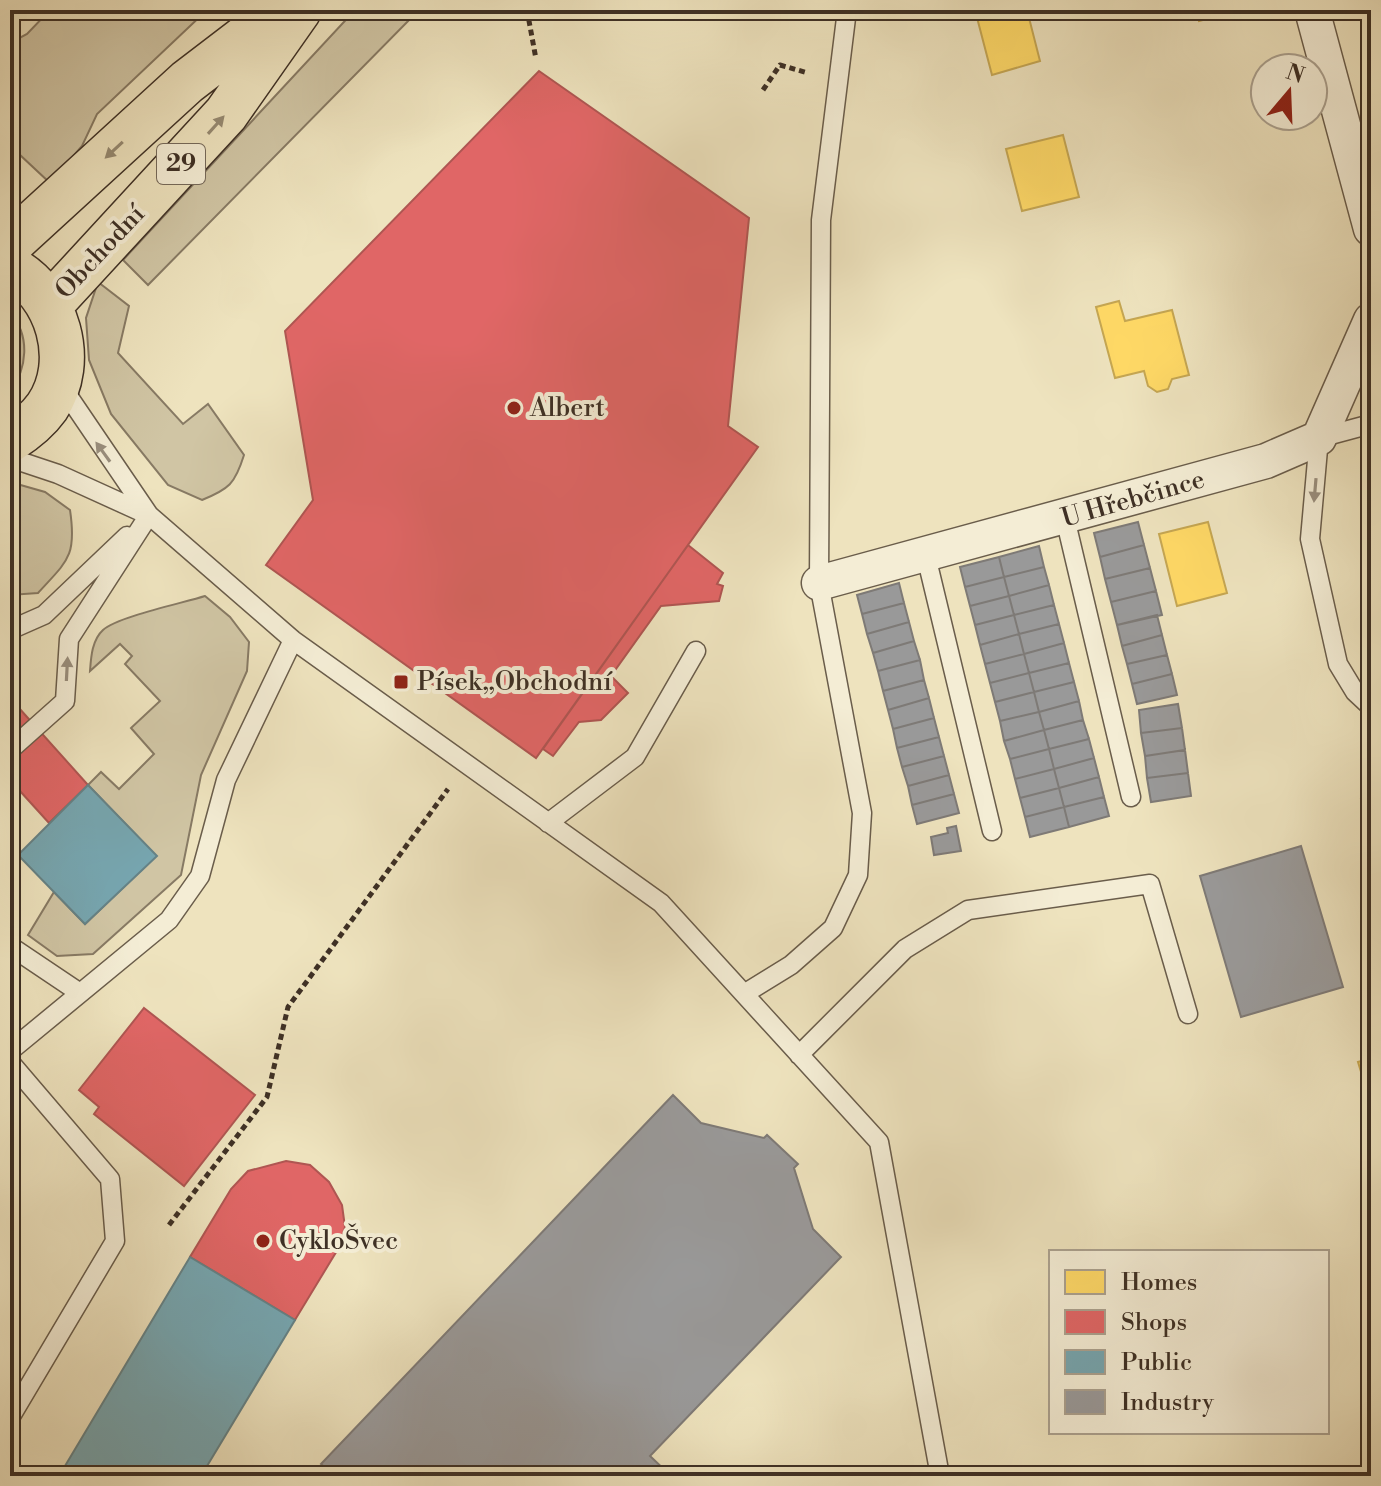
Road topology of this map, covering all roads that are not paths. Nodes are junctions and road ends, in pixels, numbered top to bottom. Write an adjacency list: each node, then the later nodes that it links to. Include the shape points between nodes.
1 (281, 10): 6 (main road, one-way to 6, via 187,82)
2 (299, 10): 8 (main road, Obchodní / 29, one-way to 2, via 226,114)
3 (847, 10): 18 (lane, via 821,220)
4 (1312, 10): 5 (street)
5 (1371, 229)
6 (10, 244)
7 (10, 268): 8 (main road, Obchodní, via 34,285)
8 (49, 306): 10 (main road, Obchodní, via 59,329)
9 (1371, 320): 12 (street)
10 (58, 381): 13 (main road, Obchodní, via 48,406); 15 (lane, one-way to 10)
11 (1371, 424): 12 (lane)
12 (1319, 438): 16 (street, U Hřebčince, via 1266,461); 22 (lane, one-way to 22, via 1310,539 1338,664)
13 (10, 440)
14 (10, 458): 15 (lane)
15 (149, 515): 19 (lane, via 44,615); 20 (lane); 23 (lane, one-way to 15, via 65,701 69,639)
16 (1065, 518): 17 (street, U Hřebčince); 24 (lane)
17 (926, 556): 18 (street, U Hřebčince); 26 (lane)
18 (819, 583): 29 (lane, via 862,813 858,875 833,928 791,965)
19 (10, 630)
20 (293, 640): 25 (lane); 28 (lane, via 226,780 200,876 169,920)
21 (696, 651): 25 (lane, via 635,757)
22 (1371, 707)
23 (10, 750)
24 (1131, 797)
25 (548, 823): 29 (lane, via 661,903)
26 (992, 831)
27 (10, 946): 28 (lane)
28 (80, 993): 31 (lane)
29 (744, 994): 32 (lane)
30 (1188, 1014): 32 (lane, via 1150,884 968,910 905,949)
31 (10, 1051)
32 (799, 1055): 35 (lane, via 879,1142)
33 (10, 1062): 34 (lane, via 110,1179 115,1241)
34 (10, 1418)
35 (940, 1476)

